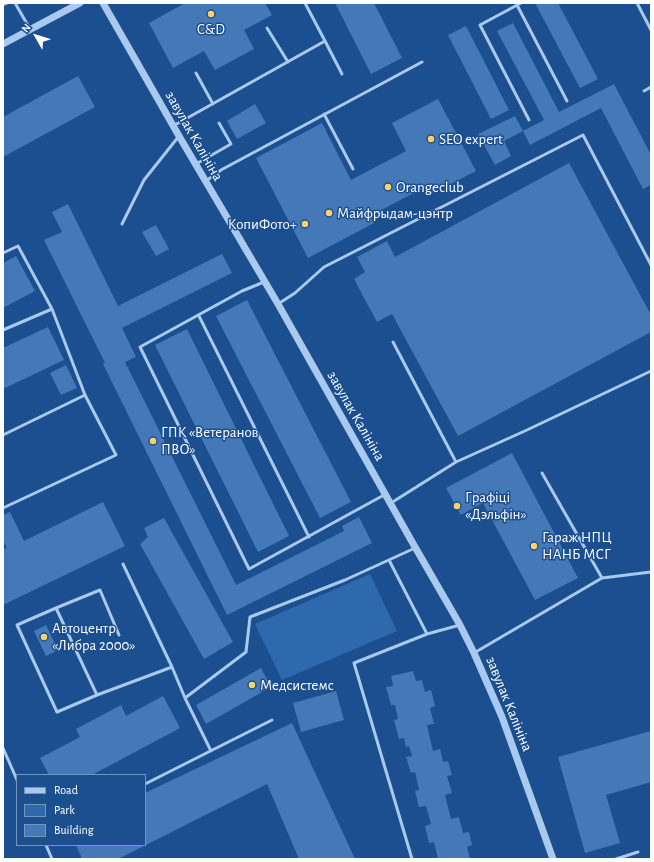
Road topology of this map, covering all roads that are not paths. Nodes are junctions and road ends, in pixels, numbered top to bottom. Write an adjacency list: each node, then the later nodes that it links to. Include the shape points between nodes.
1 (7, 3): 8 (lane)
2 (15, 3): 11 (lane)
3 (80, 3): 11 (street)
4 (103, 3): 26 (street, завулак Калініна)
5 (305, 3): 13 (lane)
6 (521, 3): 9 (lane)
7 (637, 3): 12 (lane)
8 (3, 5)
9 (517, 5): 21 (lane); 24 (lane, via 480,25)
10 (267, 28): 15 (lane)
11 (30, 30): 14 (street)
12 (651, 30)
13 (325, 41): 15 (lane); 18 (lane)
14 (3, 44)
15 (288, 62): 22 (lane)
16 (422, 62): 23 (lane)
17 (196, 73): 22 (lane)
18 (342, 74)
19 (651, 87): 20 (lane)
20 (644, 91)
21 (567, 101)
22 (214, 104): 26 (lane)
23 (324, 114): 29 (lane); 30 (lane, via 221,170)
24 (529, 120)
25 (219, 123): 28 (lane, via 231,144)
26 (173, 126): 27 (street, завулак Калініна)
27 (179, 136): 28 (street, завулак Калініна); 31 (lane, via 144,180)
28 (196, 164): 30 (street, завулак Калініна)
29 (353, 169)
30 (206, 181): 34 (street, завулак Калініна)
31 (122, 224)
32 (3, 253): 36 (lane, via 18,246)
33 (651, 265): 35 (lane, via 583,135 324,267 295,293)
34 (265, 282): 35 (street, завулак Калініна); 37 (lane, via 242,291)
35 (278, 304): 45 (street, завулак Калініна)
36 (52, 309): 38 (lane); 41 (lane)
37 (199, 316): 48 (lane); 48 (lane, via 140,348 248,569)
38 (3, 330)
39 (393, 342): 43 (lane)
40 (651, 371): 43 (lane)
41 (85, 395): 42 (lane); 47 (lane, via 116,455)
42 (3, 435)
43 (456, 462): 46 (lane)
44 (542, 473): 53 (lane)
45 (386, 494): 46 (street, завулак Калініна); 48 (lane)
46 (391, 503): 49 (street, завулак Калініна)
47 (3, 508)
48 (309, 537)
49 (415, 548): 50 (lane); 55 (street, завулак Калініна)
50 (389, 560): 56 (lane); 61 (lane, via 250,617 246,652)
51 (123, 564): 59 (lane)
52 (651, 572): 53 (lane)
53 (602, 578): 58 (lane)
54 (56, 608): 57 (lane, via 100,590); 60 (lane); 60 (lane, via 17,625 57,712)
55 (460, 625): 56 (lane); 58 (street, завулак Калініна)
56 (427, 634): 70 (lane, via 354,663)
57 (119, 635)
58 (474, 653): 71 (street, завулак Калініна, via 502,717)
59 (172, 667): 60 (lane); 61 (lane)
60 (97, 695)
61 (185, 698): 64 (lane)
62 (272, 720): 64 (lane)
63 (3, 748): 65 (lane)
64 (211, 751): 66 (lane)
65 (16, 778)
66 (146, 784)
67 (46, 846): 69 (lane)
68 (638, 852): 72 (lane)
69 (52, 859)
70 (412, 859)
71 (553, 859)
72 (616, 859)

